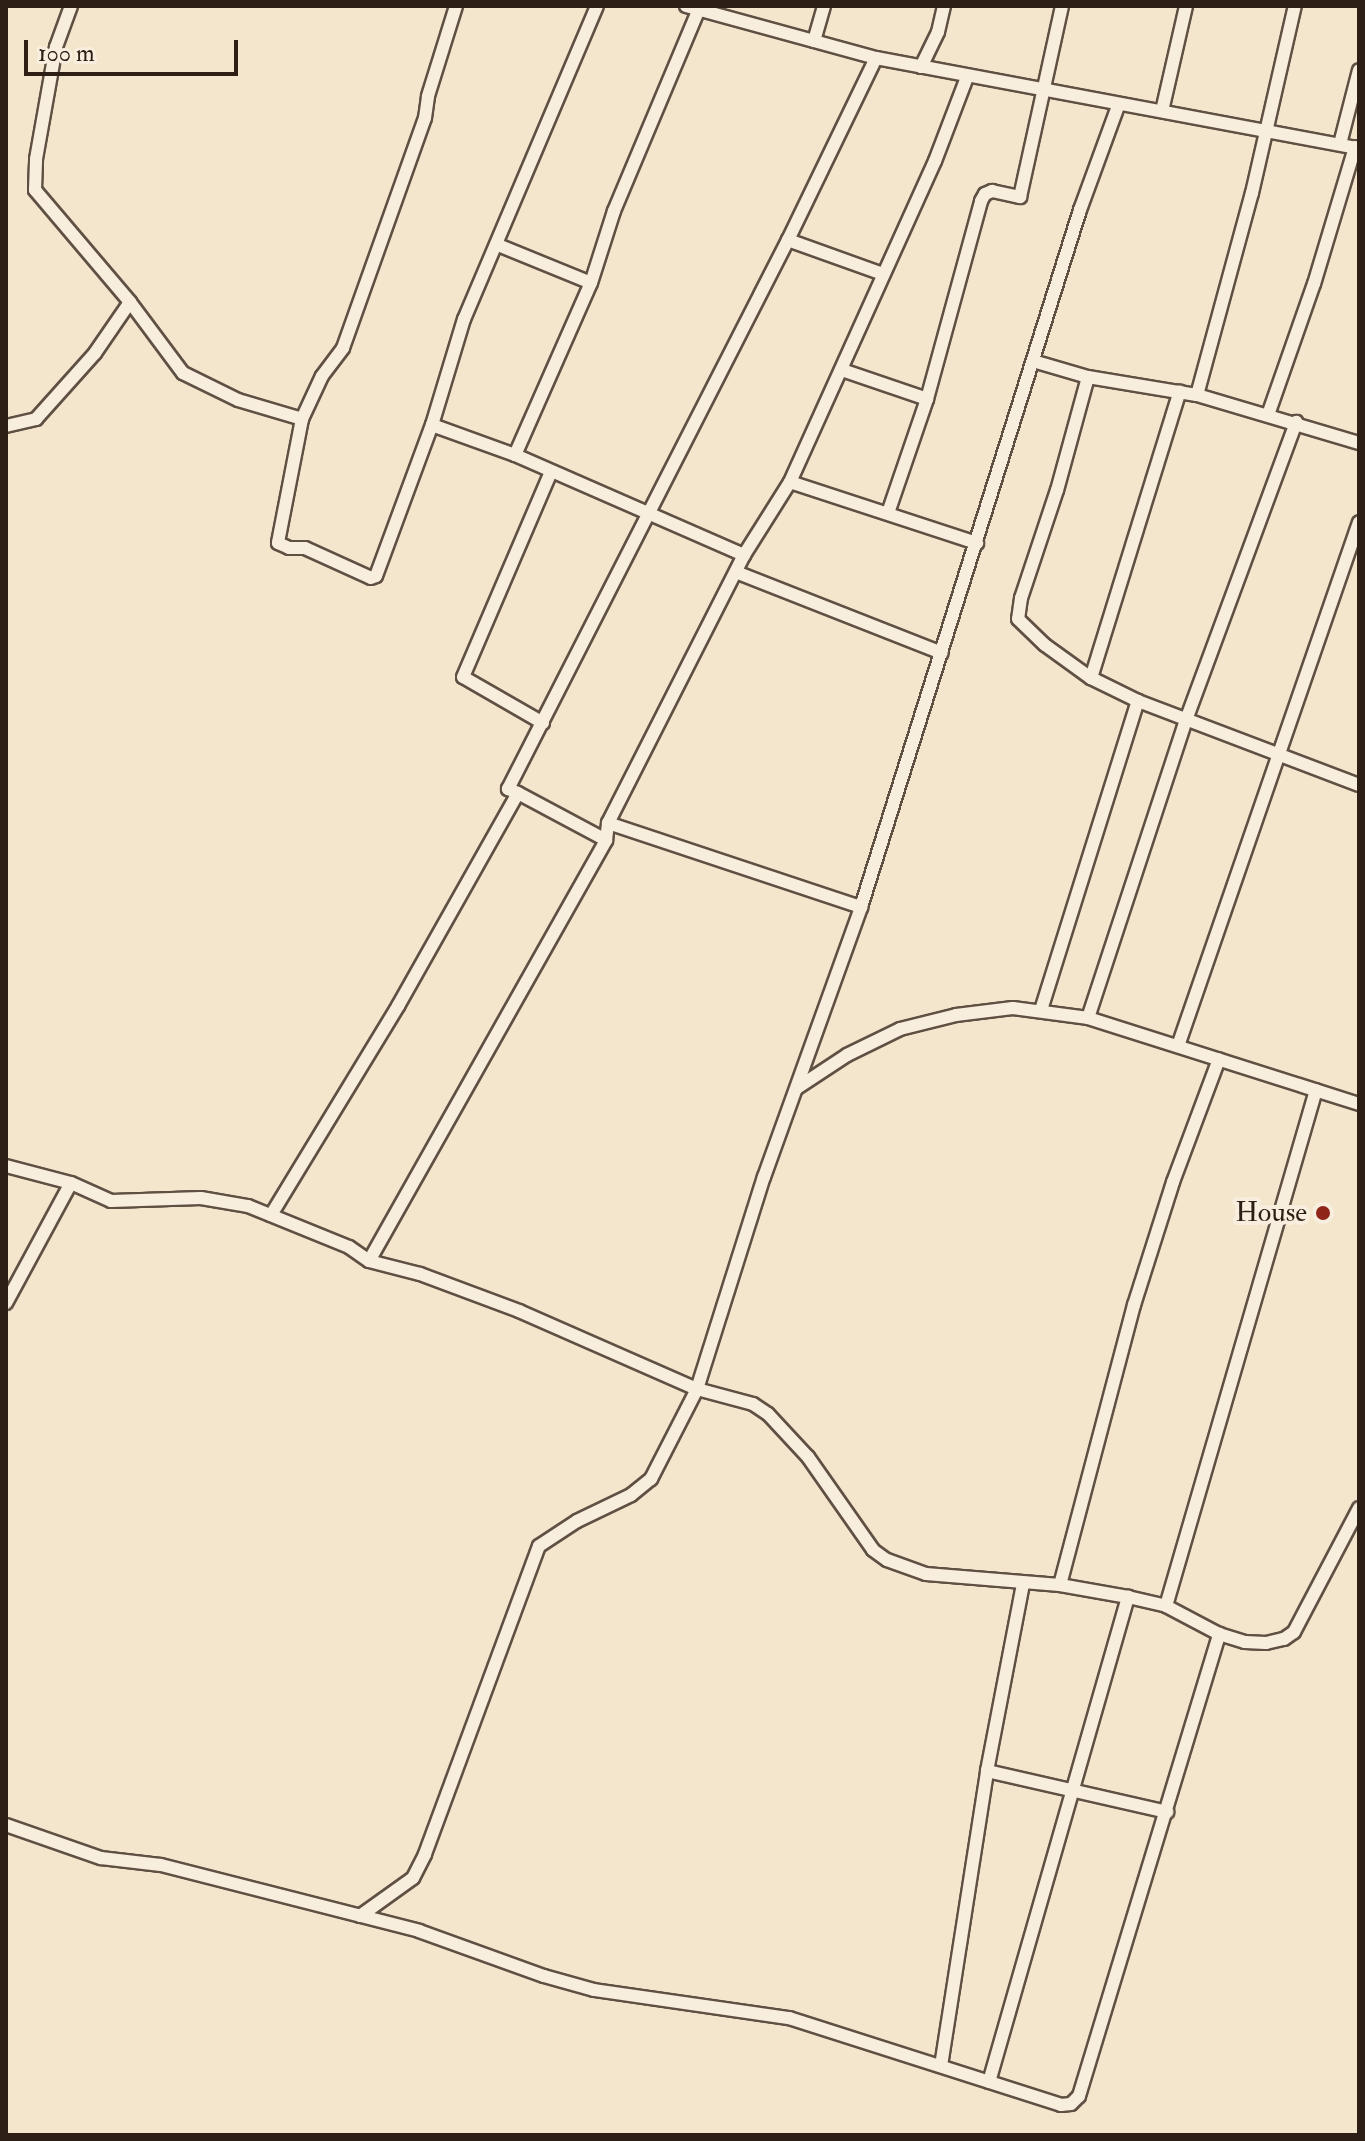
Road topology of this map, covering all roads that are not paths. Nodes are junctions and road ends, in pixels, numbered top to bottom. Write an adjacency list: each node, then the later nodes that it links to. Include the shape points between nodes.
1 (71, 6): 25 (street, via 56,47 35,190)
2 (456, 6): 33 (street, via 425,118 343,348 322,376)
3 (597, 6): 22 (street)
4 (824, 6): 10 (street)
5 (944, 6): 12 (street)
6 (1062, 6): 15 (street)
7 (1186, 6): 17 (street)
8 (1295, 6): 18 (street)
9 (695, 7): 10 (street); 24 (street)
10 (814, 41): 11 (street)
11 (876, 58): 12 (street); 21 (street)
12 (921, 67): 14 (street)
13 (1359, 70): 19 (street)
14 (967, 77): 15 (street); 23 (street)
15 (1043, 92): 16 (street); 31 (street, via 1020,197 992,191 981,201)
16 (1118, 106): 17 (street); 26 (street)
17 (1162, 111): 18 (street)
18 (1268, 130): 19 (street); 30 (street)
19 (1340, 144): 20 (street)
20 (1357, 148): 32 (street)
21 (788, 240): 23 (street); 42 (street)
22 (498, 245): 24 (street); 35 (street, via 464,319)
23 (883, 274): 27 (street)
24 (591, 283): 38 (street)
25 (130, 302): 33 (street, via 183,373 238,400); 36 (street, via 95,353 36,419)
26 (1033, 361): 28 (street); 44 (street)
27 (842, 370): 31 (street); 40 (street)
28 (1088, 377): 29 (street); 48 (street, via 1018,619)
29 (1180, 391): 30 (street); 48 (street)
30 (1197, 395): 32 (street)
31 (927, 399): 41 (street)
32 (1268, 415): 34 (street)
33 (302, 419): 35 (street, via 278,543 305,548 371,578)
34 (1296, 422): 37 (street); 50 (street)
35 (432, 425): 38 (street)
36 (6, 426)
37 (1359, 443)
38 (515, 455): 39 (street)
39 (551, 472): 42 (street); 51 (street, via 463,677)
40 (790, 482): 41 (street); 45 (street)
41 (888, 513): 44 (street)
42 (649, 514): 45 (street); 51 (street)
43 (1359, 522): 52 (street)
44 (977, 543): 47 (street)
45 (744, 555): 46 (street)
46 (736, 572): 47 (street); 55 (street)
47 (942, 653): 57 (street)
48 (1091, 678): 49 (street)
49 (1138, 701): 50 (street); 58 (street)
50 (1186, 720): 52 (street); 59 (street)
51 (543, 723): 54 (street, via 508,789)
52 (1277, 756): 53 (street); 60 (street)
53 (1359, 785)
54 (518, 793): 56 (street); 67 (street, via 398,1006)
55 (608, 823): 56 (street); 57 (street)
56 (606, 840): 68 (street)
57 (861, 907): 62 (street)
58 (1041, 1010): 59 (street); 62 (street, via 983,1011 900,1029)
59 (1088, 1018): 60 (street)
60 (1178, 1046): 61 (street)
61 (1219, 1059): 63 (street); 73 (street, via 1134,1305)
62 (797, 1088): 70 (street)
63 (1316, 1090): 64 (street); 75 (street)
64 (1359, 1104)
65 (6, 1166): 66 (street)
66 (71, 1183): 67 (street, via 111,1201 201,1198); 69 (street)
67 (271, 1215): 68 (street, via 349,1247)
68 (369, 1261): 70 (street, via 519,1311)
69 (6, 1303)
70 (697, 1389): 72 (street, via 753,1404 768,1414 808,1457 873,1550 887,1560 926,1574); 81 (street, via 651,1479 539,1546 425,1854 407,1883)
71 (1359, 1508): 76 (street, via 1294,1632 1266,1643)
72 (1023, 1584): 73 (street); 77 (street)
73 (1060, 1585): 74 (street)
74 (1128, 1597): 75 (street); 78 (street)
75 (1166, 1606): 76 (street)
76 (1219, 1634): 79 (street)
77 (987, 1771): 78 (street); 82 (street)
78 (1073, 1789): 79 (street); 83 (street)
79 (1167, 1812): 83 (street, via 1079,2096 1061,2105)
80 (6, 1825): 81 (street, via 101,1858 161,1865)
81 (360, 1916): 82 (street, via 594,1990 789,2018)
82 (941, 2066): 83 (street)
83 (989, 2082)

